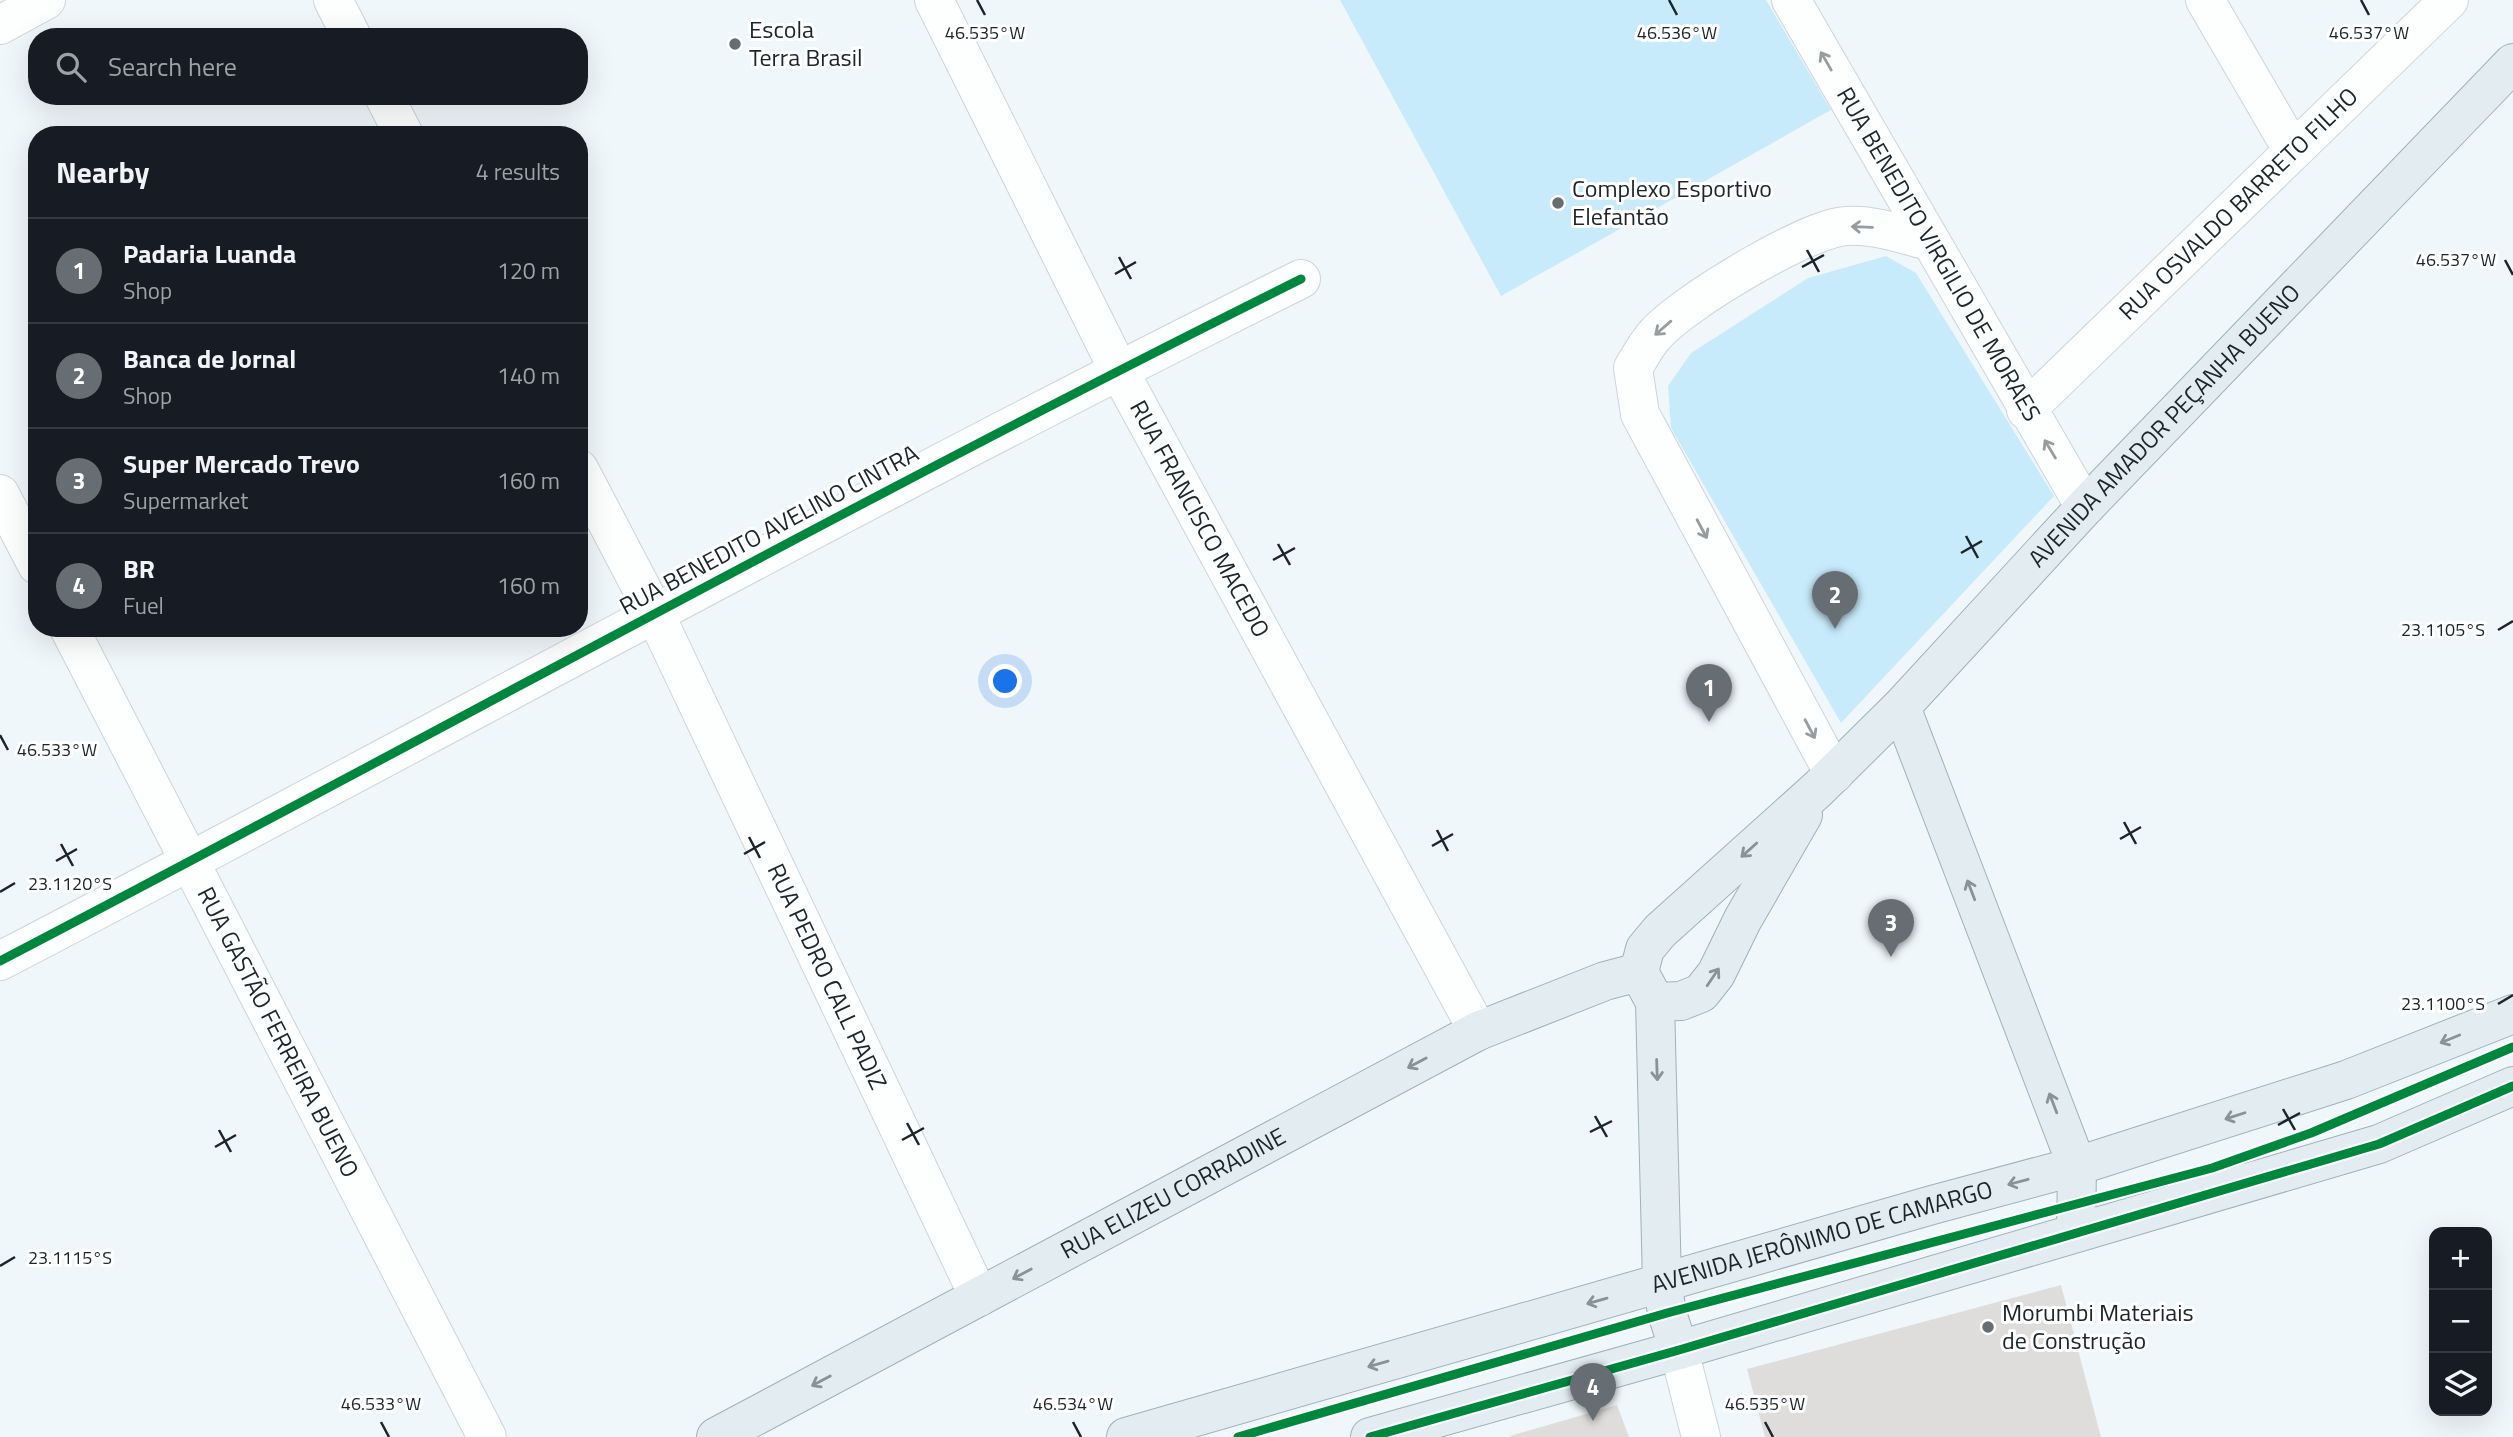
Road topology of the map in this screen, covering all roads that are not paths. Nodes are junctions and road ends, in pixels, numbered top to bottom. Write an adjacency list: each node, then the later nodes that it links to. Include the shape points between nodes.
1 (46, 0): 7 (street)
2 (333, 0): 8 (street)
3 (934, 0): 15 (street, RUA FRANCISCO MACEDO)
4 (1791, 0): 13 (street, RUA BENEDITO VIRGILIO DE MORAES, one-way to 4)
5 (2204, 0): 12 (street)
6 (2449, 0): 12 (street, RUA OSVALDO BARRETO FILHO)
7 (0, 24)
8 (347, 28)
9 (2513, 63): 19 (main road, AVENIDA AMADOR PEÇANHA BUENO)
10 (389, 105): 11 (street)
11 (399, 126)
12 (2293, 151): 16 (street, RUA OSVALDO BARRETO FILHO)
13 (1929, 241): 16 (street, RUA BENEDITO VIRGILIO DE MORAES); 24 (street, one-way to 24, via 1874,228 1840,227 1801,239 1689,305 1654,336 1633,368 1640,414)
14 (1301, 279): 15 (street, RUA BENEDITO AVELINO CINTRA)
15 (1118, 369): 21 (street, RUA BENEDITO AVELINO CINTRA); 29 (street, RUA FRANCISCO MACEDO)
16 (2026, 410): 19 (street, RUA BENEDITO VIRGILIO DE MORAES, one-way to 16)
17 (588, 486): 21 (street, RUA PEDRO CALL PADIZ)
18 (0, 494): 20 (street)
19 (2085, 507): 23 (main road, AVENIDA AMADOR PEÇANHA BUENO)
20 (28, 548)
21 (654, 612): 25 (street, RUA BENEDITO AVELINO CINTRA); 34 (street, RUA PEDRO CALL PADIZ)
22 (74, 637): 25 (street, RUA GASTÃO FERREIRA BUENO)
23 (1901, 708): 24 (main road, AVENIDA AMADOR PEÇANHA BUENO); 31 (main road, one-way to 23)
24 (1826, 782): 27 (main road, AVENIDA AMADOR PEÇANHA BUENO, one-way to 27, via 1660,931 1645,949); 27 (main road, AVENIDA AMADOR PEÇANHA BUENO, one-way to 24, via 1681,1001 1702,993)
25 (190, 862): 26 (street, RUA BENEDITO AVELINO CINTRA); 36 (street, RUA GASTÃO FERREIRA BUENO)
26 (0, 961)
27 (1647, 987): 29 (main road, RUA ELIZEU CORRADINE, via 1605,981); 33 (main road, AVENIDA AMADOR PEÇANHA BUENO, one-way to 33)
28 (2513, 1014): 31 (main road, AVENIDA JERÔNIMO DE CAMARGO, one-way to 31, via 2346,1080)
29 (1478, 1031): 34 (main road, RUA ELIZEU CORRADINE, one-way to 34)
30 (2513, 1086): 32 (main road, via 2379,1144)
31 (2077, 1166): 32 (main road); 33 (main road, AVENIDA JERÔNIMO DE CAMARGO, one-way to 33)
32 (2076, 1233): 35 (main road)
33 (1662, 1282): 35 (main road, AVENIDA AMADOR PEÇANHA BUENO); 38 (main road, AVENIDA JERÔNIMO DE CAMARGO, one-way to 38)
34 (979, 1297): 37 (main road, RUA ELIZEU CORRADINE, one-way to 37)
35 (1679, 1350): 39 (main road); 40 (street)
36 (487, 1437)
37 (716, 1437)
38 (1126, 1437)
39 (1370, 1437)
40 (1701, 1437)

